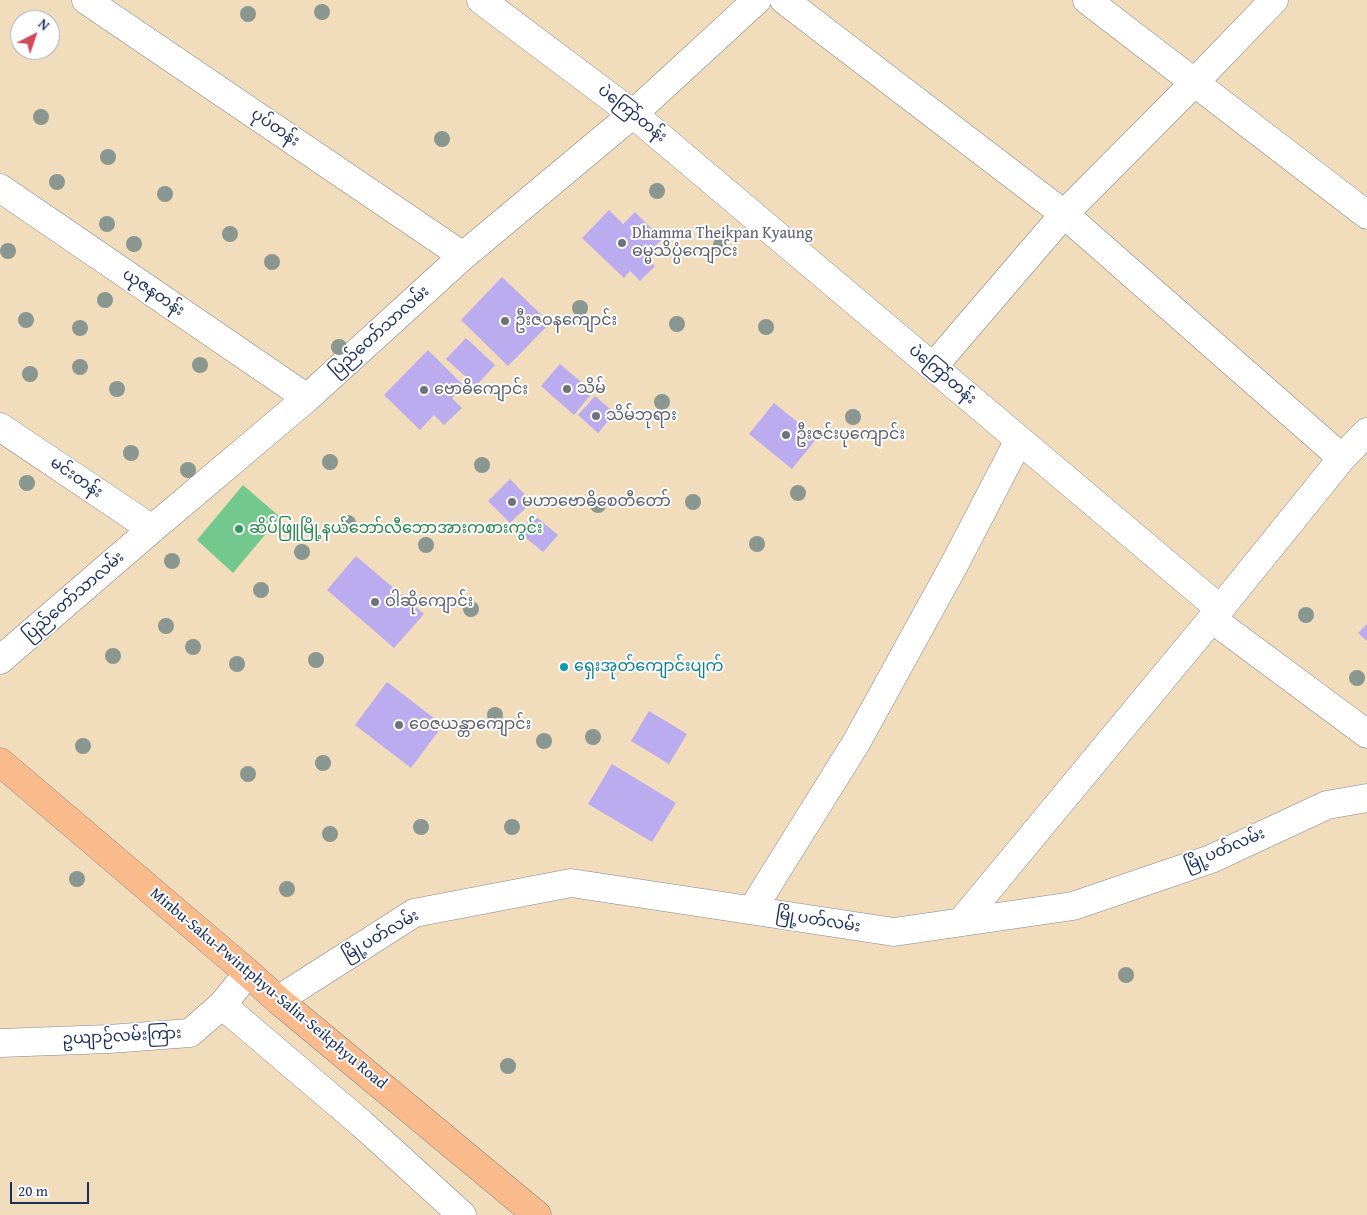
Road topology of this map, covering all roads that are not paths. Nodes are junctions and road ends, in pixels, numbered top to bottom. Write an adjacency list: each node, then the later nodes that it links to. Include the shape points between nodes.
1 (86, 0): 12 (street, ပုပ်တန်း)
2 (481, 0): 8 (street, ပဲကြော်တန်း)
3 (757, 0): 8 (street, ပြည်တော်သာလမ်း)
4 (784, 0): 10 (street)
5 (1087, 0): 7 (street)
6 (1274, 0): 7 (street)
7 (1194, 83): 10 (street); 11 (street)
8 (633, 114): 12 (street, ပြည်တော်သာလမ်း); 13 (street, ပဲကြော်တန်း)
9 (0, 188): 14 (street, ယုဇနတန်း)
10 (1064, 214): 13 (street); 18 (street)
11 (1367, 216)
12 (463, 256): 14 (street, ပြည်တော်သာလမ်း)
13 (933, 367): 17 (street, ပဲကြော်တန်း)
14 (307, 398): 19 (street, ပြည်တော်သာလမ်း)
15 (0, 427): 19 (street, မင်းတန်း)
16 (1367, 432): 18 (street)
17 (1019, 440): 20 (street, ပဲကြော်တန်း); 25 (street, via 856,744)
18 (1342, 458): 20 (street)
19 (152, 529): 21 (street, ပြည်တော်သာလမ်း)
20 (1216, 614): 22 (street, ပဲကြော်တန်း); 26 (street)
21 (0, 660)
22 (1367, 734)
23 (0, 762): 27 (main road, Minbu-Saku-Pwintphyu-Salin-Seikphyu Road)
24 (1367, 798): 26 (street, မြို့ပတ်လမ်း, via 1327,805 1210,859 1073,906)
25 (752, 910): 26 (street, မြို့ပတ်လမ်း, via 894,932); 28 (street, မြို့ပတ်လမ်း, via 571,883 414,913)
26 (961, 922)
27 (248, 973): 28 (main road, Minbu-Saku-Pwintphyu-Salin-Seikphyu Road); 29 (street, ဥယျာဉ်လမ်းကြား)
28 (278, 1000): 32 (main road, Minbu-Saku-Pwintphyu-Salin-Seikphyu Road)
29 (222, 1005): 30 (street, ဥယျာဉ်လမ်းကြား, via 190,1033 110,1040); 31 (street, via 362,1124)
30 (0, 1043)
31 (462, 1215)
32 (537, 1215)

